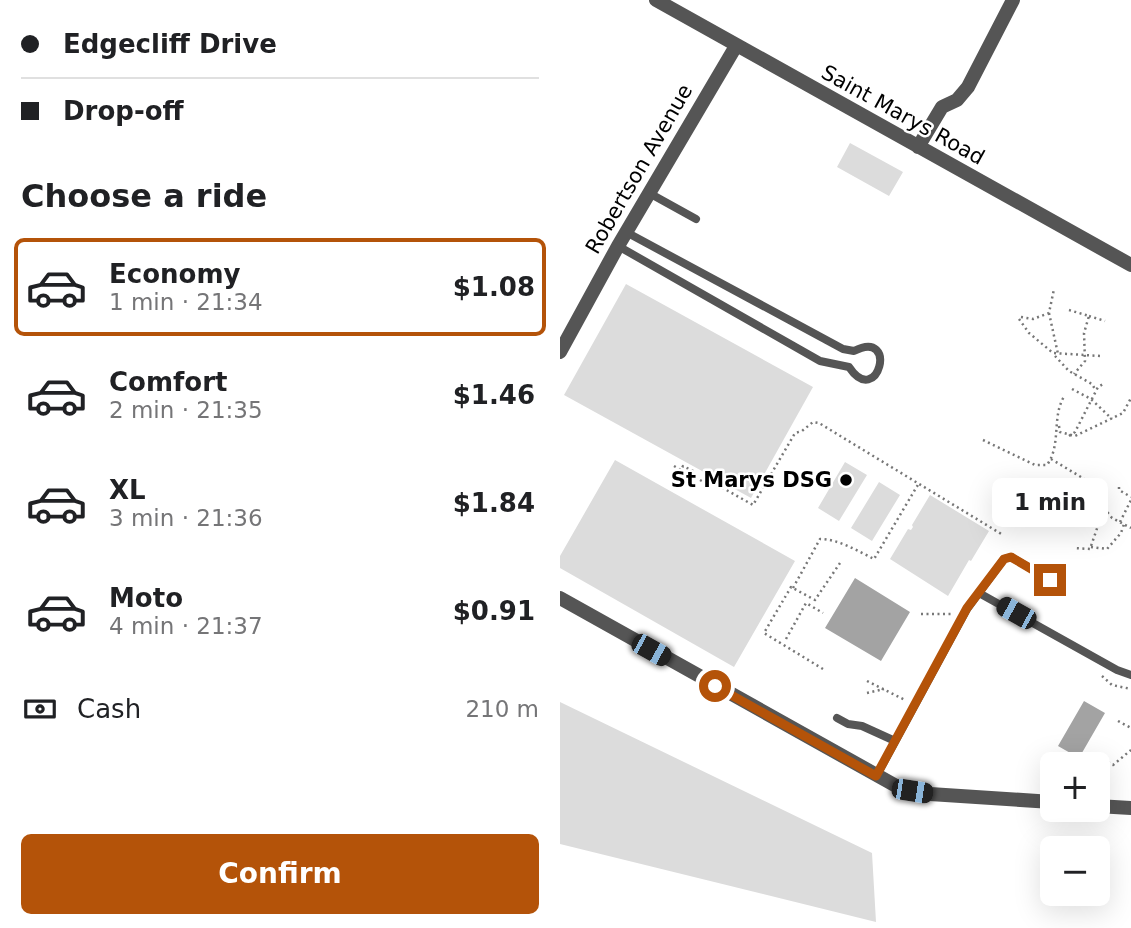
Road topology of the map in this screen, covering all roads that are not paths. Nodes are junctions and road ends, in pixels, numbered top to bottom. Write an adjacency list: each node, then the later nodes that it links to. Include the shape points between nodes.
1 (656, 0): 3 (street, Saint Marys Road)
2 (1013, 0): 4 (street, via 968,87 957,100 942,107)
3 (736, 46): 4 (street, Saint Marys Road); 5 (street, Robertson Avenue)
4 (918, 147): 9 (street, Saint Marys Road)
5 (649, 193): 6 (lane); 7 (street, Robertson Avenue)
6 (696, 219)
7 (626, 232): 8 (street, Robertson Avenue); 8 (lane, via 844,349 872,348 879,353 880,371 864,379 849,367 820,361)
8 (618, 246): 10 (street, Robertson Avenue)
9 (1131, 265)
10 (560, 352)
11 (1050, 580): 12 (lane, via 1009,556)
12 (979, 593): 14 (lane); 16 (lane)
13 (560, 598): 17 (street)
14 (1131, 675)
15 (837, 718): 16 (lane)
16 (895, 741): 17 (lane)
17 (876, 776): 18 (street, via 930,794)
18 (1040, 801)
19 (1110, 807): 20 (street)
20 (1131, 808)

